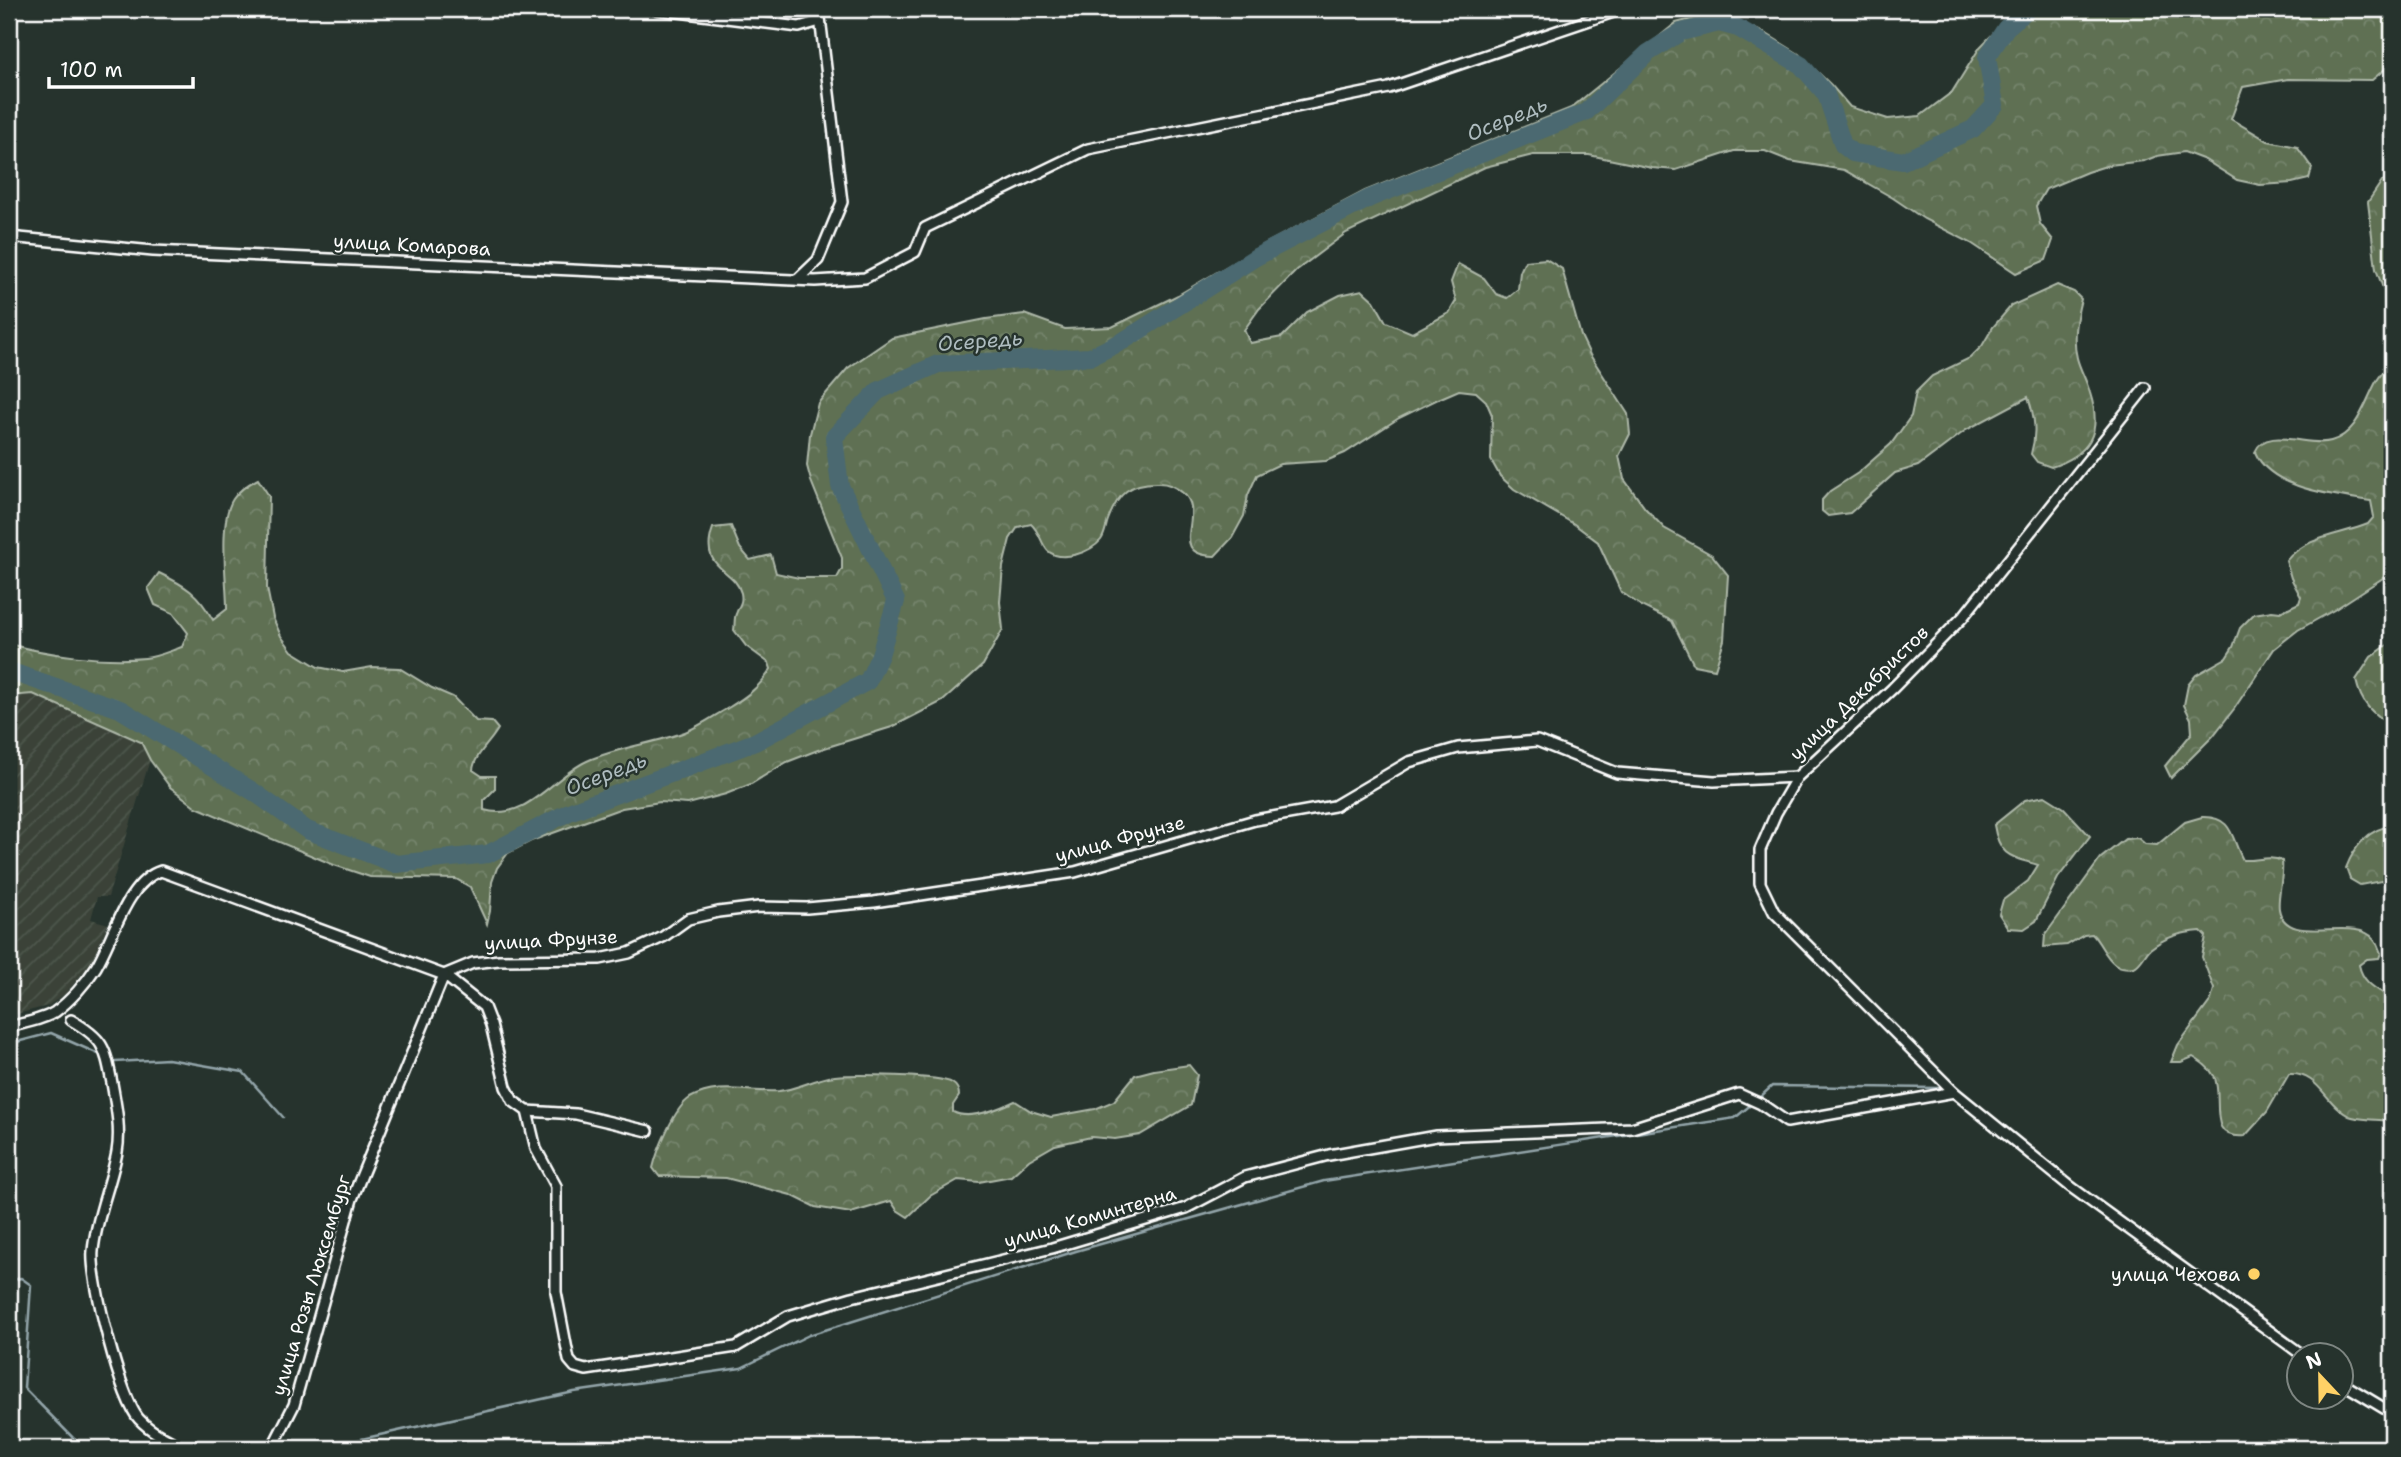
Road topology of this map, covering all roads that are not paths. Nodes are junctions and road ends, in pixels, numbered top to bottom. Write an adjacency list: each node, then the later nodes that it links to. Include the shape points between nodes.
1 (654, 9): 4 (street, via 799,27)
2 (819, 9): 4 (street)
3 (1622, 9): 6 (street, улица Комарова, via 1388,88 1088,149 925,228 915,252 866,278)
4 (820, 21): 6 (street, via 842,202 818,260)
5 (9, 237): 6 (street, улица Комарова, via 153,251)
6 (797, 280)
7 (2144, 388): 8 (street, улица Декабристов, via 1963,617)
8 (1797, 777): 9 (street, улица Фрунзе, via 1714,781 1617,773 1537,741 1458,748 1409,762 1334,806 1255,820 1075,872 874,902 718,912 688,919 629,953 600,959 473,963); 12 (street, улица Декабристов, via 1760,850 1760,883 1774,912)
9 (444, 975): 11 (street, via 161,871 138,885 94,969 74,994 54,1013); 13 (street, via 484,1007 506,1087 513,1101); 19 (street, улица Розы Люксембург, via 352,1199 294,1405)
10 (71, 1020): 18 (street, via 103,1044 118,1116 117,1150 92,1251 97,1295 137,1417 150,1430)
11 (9, 1027)
12 (1954, 1092): 13 (street, улица Коминтерна, via 1787,1122 1740,1094 1632,1128 1436,1136 1329,1155 1245,1177 1186,1208 1052,1248 789,1316 736,1347 586,1370 569,1360 556,1292 556,1186 536,1149); 15 (street, via 2071,1187)
13 (527, 1111): 14 (street, via 576,1114)
14 (648, 1131)
15 (2286, 1343)
16 (2356, 1391): 17 (street)
17 (2392, 1413)
18 (184, 1448)
19 (272, 1448)

